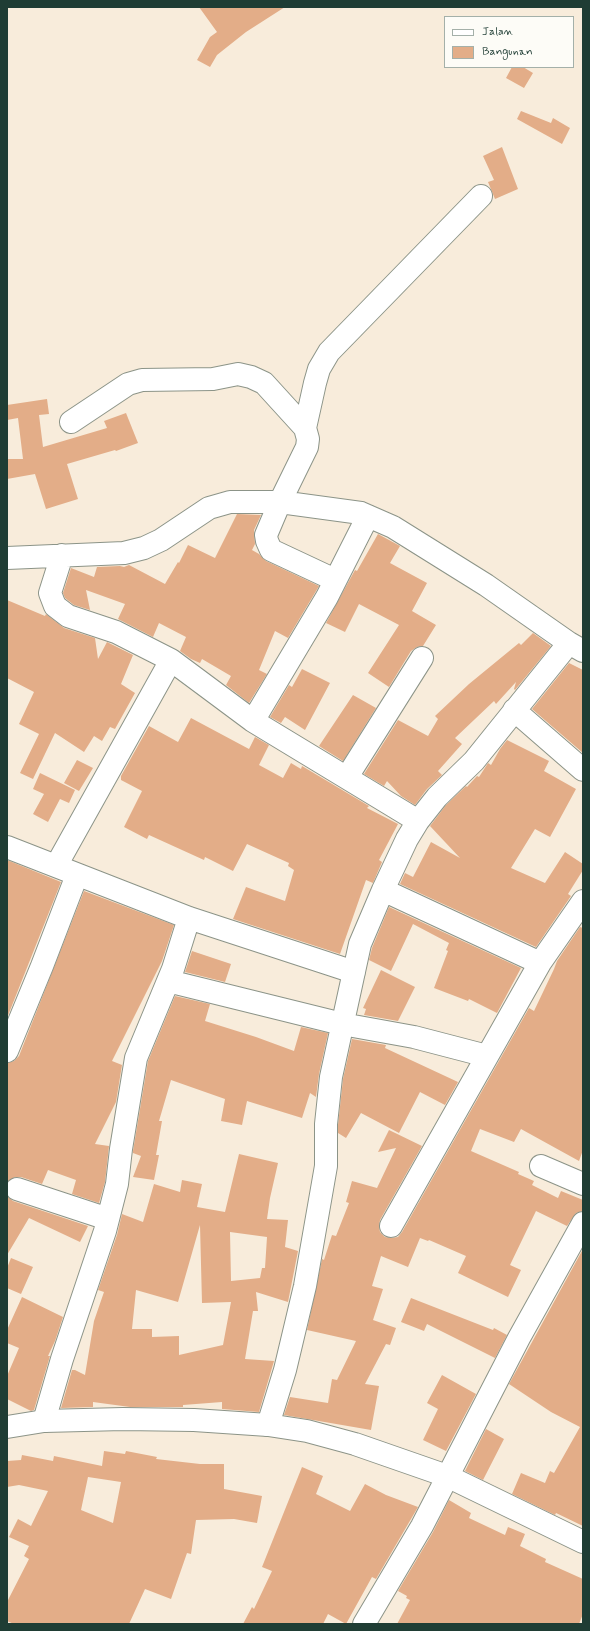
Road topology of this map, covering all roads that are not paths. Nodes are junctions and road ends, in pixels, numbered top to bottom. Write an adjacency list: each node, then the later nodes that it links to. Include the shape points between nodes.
1 (481, 196): 3 (street, via 329,352 317,376)
2 (71, 422): 3 (street, via 128,384 142,380 213,378 238,374 251,376 264,383)
3 (305, 428): 4 (street, via 307,447)
4 (280, 502): 5 (street); 6 (street, via 230,502 209,508 161,540 124,553); 8 (street, via 266,534 271,550)
5 (368, 516): 8 (street); 9 (street, via 393,527 486,585)
6 (62, 555): 7 (street); 11 (street, via 50,593 55,606 68,616 116,632)
7 (7, 558)
8 (335, 580): 13 (street)
9 (576, 647): 12 (street)
10 (422, 658): 15 (street)
11 (171, 660): 13 (street); 18 (street)
12 (514, 710): 14 (street); 16 (street, via 474,761 437,797)
13 (252, 721): 15 (street)
14 (583, 770)
15 (347, 777): 16 (street)
16 (418, 821): 20 (street)
17 (7, 847): 18 (street)
18 (56, 866): 19 (street)
19 (77, 875): 22 (street); 27 (street)
20 (382, 890): 23 (street); 24 (street, via 360,944)
21 (583, 902): 23 (street)
22 (189, 918): 24 (street); 25 (street)
23 (540, 963): 28 (street)
24 (354, 972): 26 (street)
25 (168, 981): 26 (street); 32 (street, via 136,1058 117,1184)
26 (342, 1024): 28 (street, via 414,1037); 36 (street, via 331,1077 326,1124 326,1166 317,1221 285,1370)
27 (7, 1051)
28 (487, 1056): 34 (street)
29 (541, 1166): 30 (street)
30 (583, 1184)
31 (17, 1189): 32 (street)
32 (108, 1219): 35 (street)
33 (583, 1223): 38 (street)
34 (391, 1226)
35 (44, 1421): 36 (street, via 194,1420); 37 (street)
36 (268, 1425): 38 (street, via 307,1431 356,1444)
37 (7, 1427)
38 (447, 1476): 39 (street); 40 (street, via 422,1526)
39 (583, 1542)
40 (364, 1624)

